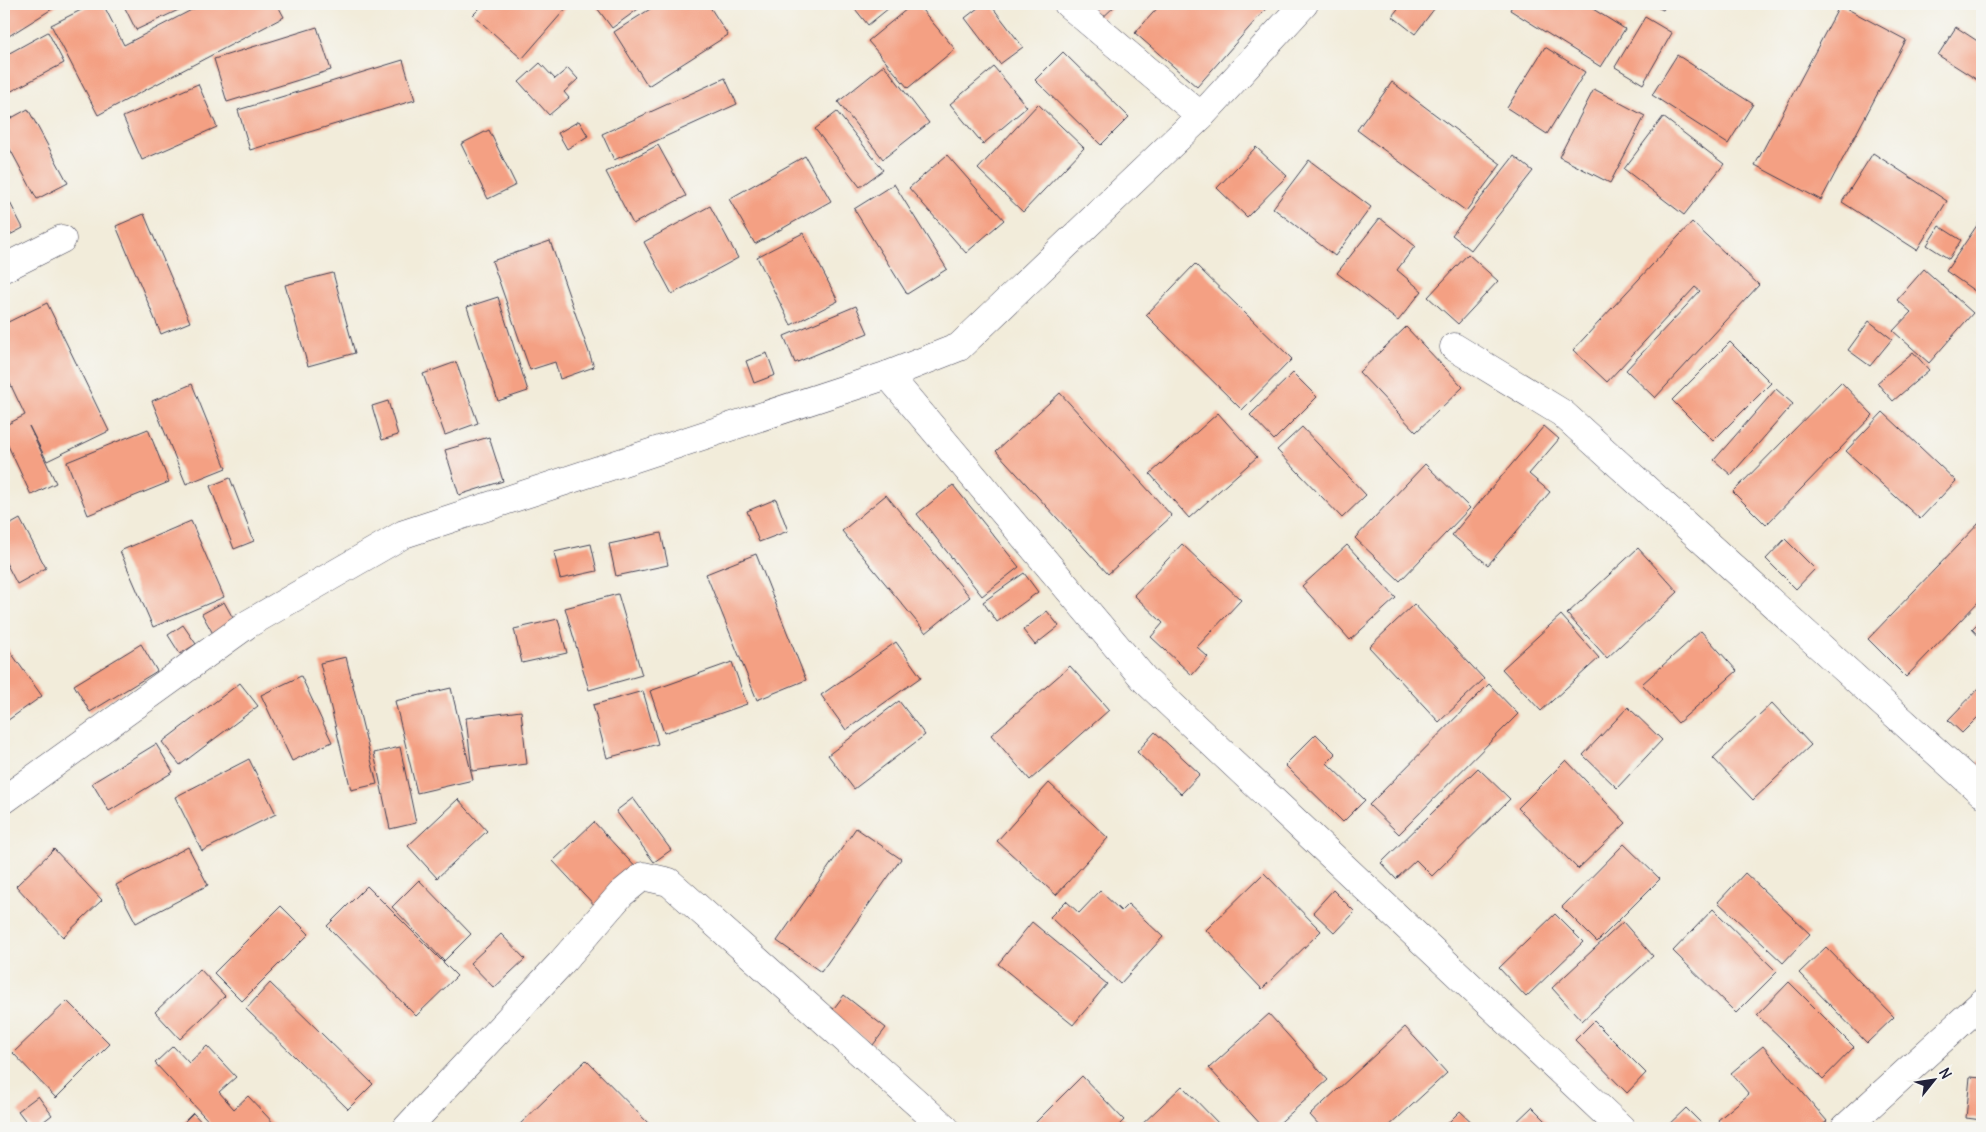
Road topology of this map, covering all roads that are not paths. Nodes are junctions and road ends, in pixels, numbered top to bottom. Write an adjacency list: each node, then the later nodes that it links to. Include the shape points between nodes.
1 (1068, 4): 3 (street)
2 (1304, 4): 3 (street)
3 (1201, 116): 7 (street, via 959,347)
4 (62, 239): 5 (street)
5 (4, 268)
6 (1454, 347): 8 (street, via 1562,413)
7 (888, 375): 9 (street, via 404,534 248,624); 13 (street, via 1145,680)
8 (1982, 793)
9 (4, 800)
10 (1982, 1003): 14 (street)
11 (407, 1128): 12 (street, via 622,894 643,876 669,882)
12 (945, 1128)
13 (1621, 1128)
14 (1845, 1128)

